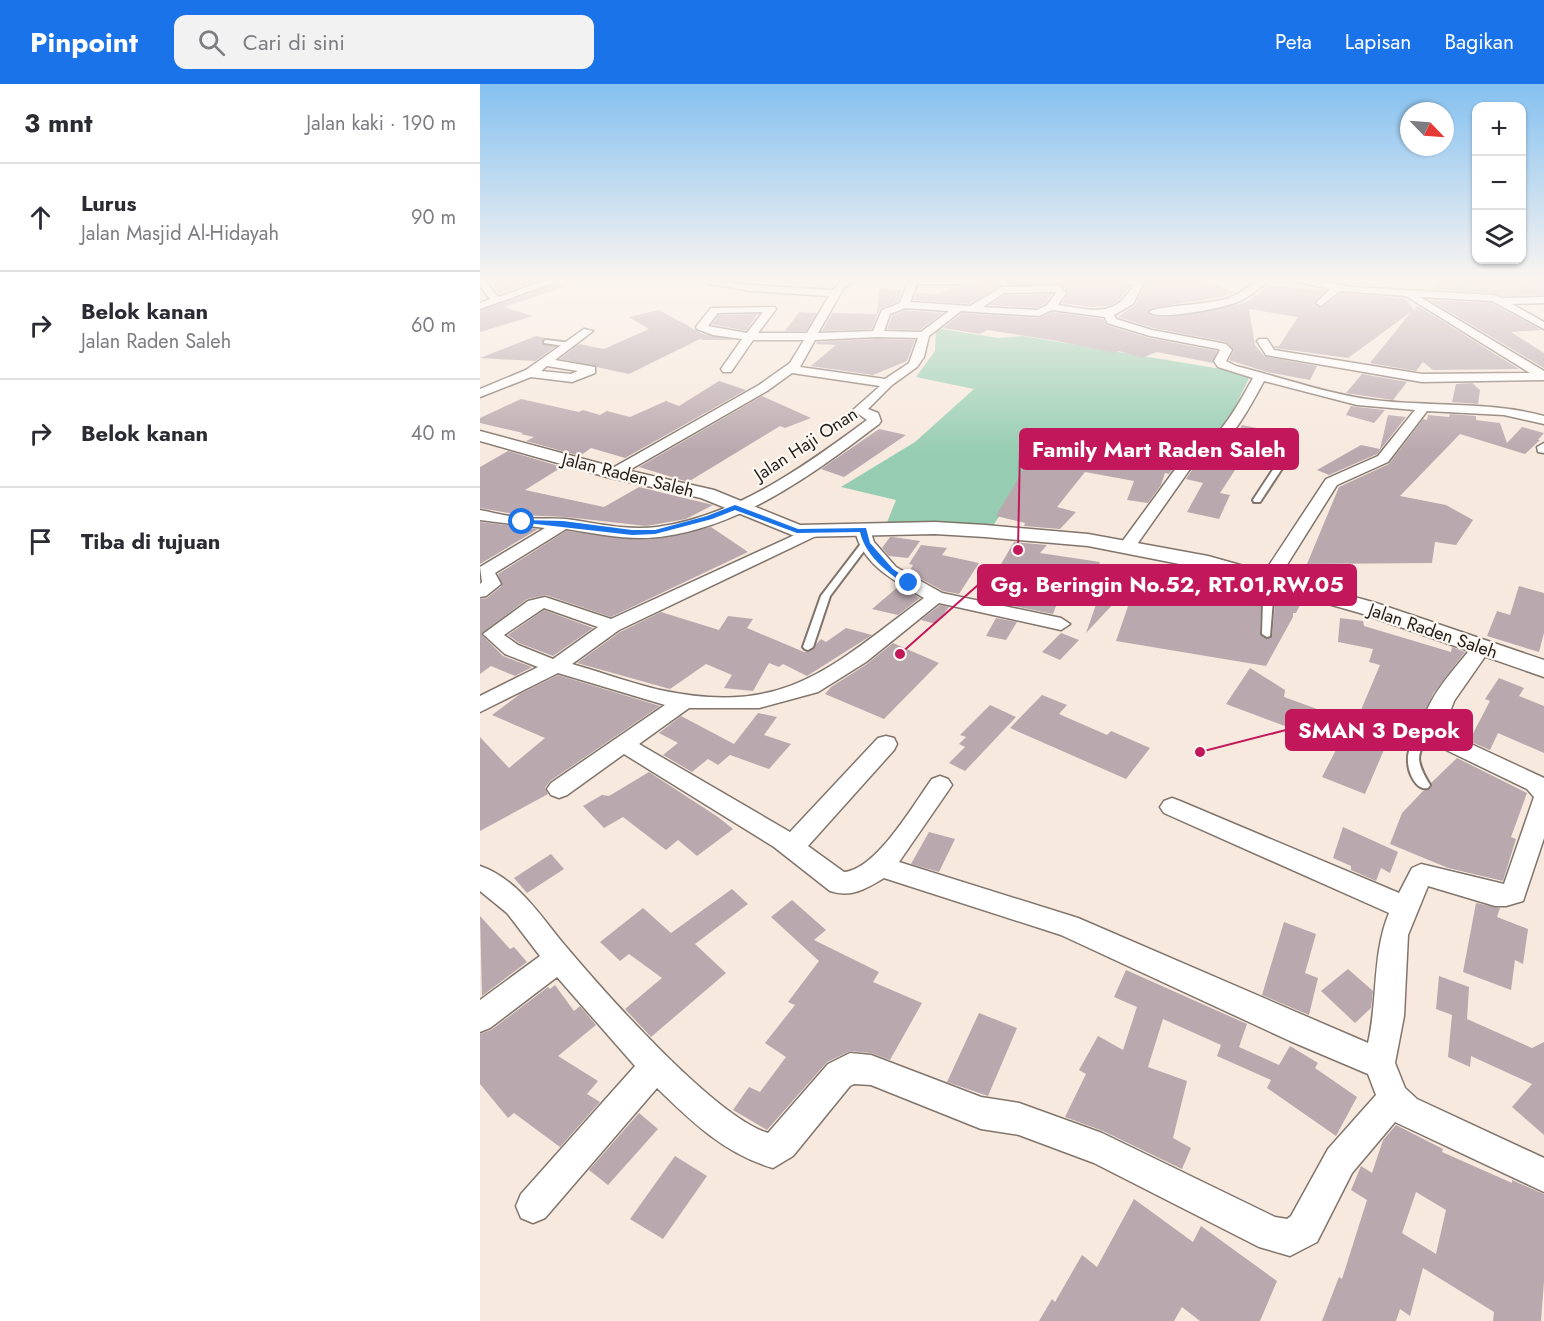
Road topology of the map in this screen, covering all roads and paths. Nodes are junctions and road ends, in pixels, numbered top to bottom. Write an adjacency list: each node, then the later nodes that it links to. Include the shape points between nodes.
1 (810, 336): 12 (street)
2 (581, 337): 9 (street)
3 (749, 337): 11 (street)
4 (923, 337): 16 (street, Jalan Haji Onan, via 913,365)
5 (1173, 337): 14 (street, via 1222,346 1226,350 1221,365)
6 (1479, 337): 15 (street)
7 (1263, 341): 15 (street, via 1270,353 1422,378)
8 (546, 342): 9 (lane)
9 (571, 345): 10 (street)
10 (545, 362): 13 (street); 13 (street, via 591,370 572,378)
11 (727, 369)
12 (790, 369): 16 (street); 24 (street)
13 (531, 373): 17 (street)
14 (1261, 375): 18 (street, via 1322,395); 22 (street, via 1223,433)
15 (1544, 376)
16 (887, 383): 26 (street, Jalan Haji Onan, via 859,410 873,416 874,422 787,481)
17 (480, 393)
18 (1422, 409): 19 (street, via 1481,410); 34 (street, via 1383,459 1331,482)
19 (1544, 420)
20 (480, 436): 24 (street, Jalan Raden Saleh)
21 (1103, 442): 22 (street)
22 (1188, 461): 31 (street)
23 (1281, 464): 25 (lane)
24 (614, 473): 26 (street, Jalan Raden Saleh, via 707,494)
25 (1257, 500)
26 (735, 507): 28 (street, via 710,518 655,532 632,533); 29 (street, Jalan Raden Saleh, via 790,529)
27 (480, 515): 28 (street)
28 (563, 523): 37 (street, via 486,571 492,584)
29 (812, 532): 30 (street, Jalan Raden Saleh); 40 (street)
30 (864, 536): 31 (street, Jalan Raden Saleh, via 935,528); 38 (street, via 890,571); 42 (lane, via 826,596)
31 (1127, 546): 32 (street, Jalan Raden Saleh)
32 (1199, 561): 34 (street, Jalan Raden Saleh); 35 (lane); 36 (lane)
33 (1104, 572): 35 (lane)
34 (1269, 579): 43 (street, Jalan Raden Saleh)
35 (1179, 584): 36 (lane)
36 (1194, 586): 41 (lane, via 1266,598)
37 (480, 592)
38 (936, 597): 39 (street); 46 (street, via 810,688 779,699)
39 (1061, 624)
40 (612, 626): 44 (street); 44 (street, via 545,602 534,605 493,634 505,646)
41 (1267, 634)
42 (808, 647)
43 (1482, 648): 45 (street, Jalan Raden Saleh); 48 (street, via 1440,707)
44 (555, 667): 46 (street, via 665,698); 47 (street)
45 (1544, 669)
46 (686, 700): 53 (street)
47 (480, 705)
48 (1432, 726): 52 (lane, via 1414,751 1412,764); 54 (street, via 1442,739 1535,783)
49 (886, 744): 57 (street)
50 (633, 750): 57 (street)
51 (940, 785): 58 (street)
52 (1424, 785)
53 (559, 789)
54 (1544, 792)
55 (1544, 800): 60 (street, via 1514,893 1499,896 1437,876 1421,875)
56 (1172, 807): 60 (street)
57 (792, 846): 58 (street, via 839,883 856,882)
58 (881, 867): 63 (street, via 1068,926)
59 (480, 877): 61 (street, via 511,900)
60 (1405, 908): 63 (street, via 1394,935 1389,1016)
61 (559, 959): 62 (street); 64 (street)
62 (480, 1018)
63 (1379, 1063): 65 (street)
64 (656, 1066): 65 (street, via 735,1136 761,1151 773,1151 781,1144 839,1075 850,1068 871,1070 981,1113 1019,1119 1102,1150 1272,1234 1290,1238 1304,1229 1340,1161); 67 (street)
65 (1394, 1099): 66 (street, via 1424,1120)
66 (1544, 1175)
67 (533, 1206)

